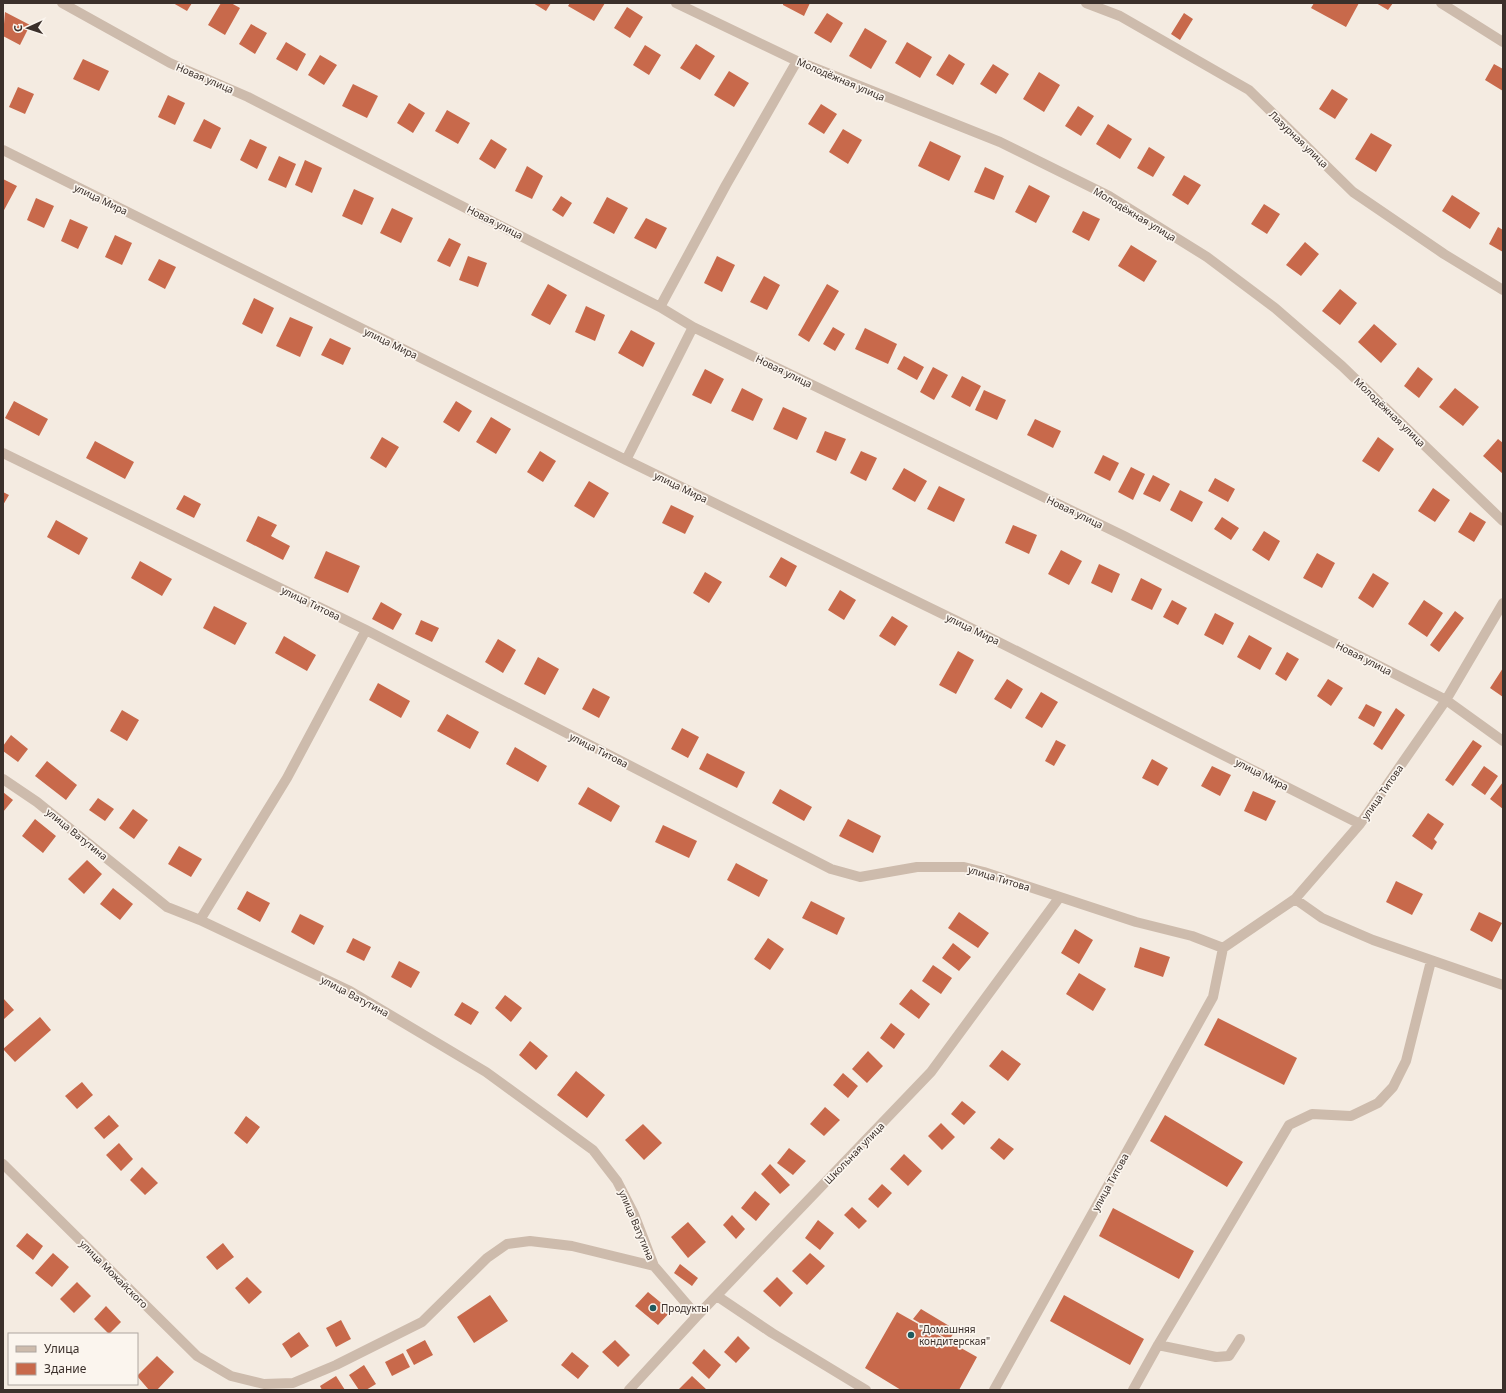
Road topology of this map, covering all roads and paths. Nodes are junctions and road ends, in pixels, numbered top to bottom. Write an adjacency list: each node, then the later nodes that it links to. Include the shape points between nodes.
1 (62, 3): 9 (street, Новая улица, via 170,63 248,97)
2 (676, 3): 6 (street, Молодёжная улица)
3 (1086, 3): 8 (street, Лазурная улица, via 1120,16 1249,90 1353,192 1444,254)
4 (1442, 3): 5 (street)
5 (1503, 42)
6 (797, 61): 9 (street); 13 (street, Молодёжная улица, via 1000,142 1109,196 1206,258 1275,308 1342,366)
7 (3, 150): 12 (street, улица Мира)
8 (1503, 290)
9 (660, 307): 10 (street, Новая улица)
10 (693, 326): 12 (street); 16 (street, Новая улица, via 1124,536)
11 (3, 452): 15 (street, улица Титова)
12 (626, 460): 19 (street, улица Мира, via 957,621)
13 (1503, 521)
14 (1503, 603): 16 (street, улица Титова)
15 (366, 630): 20 (street, улица Титова, via 831,869 860,877 917,867 964,867); 22 (street, via 287,778)
16 (1446, 700): 17 (street, Новая улица); 19 (street, улица Титова)
17 (1503, 741)
18 (3, 778): 22 (street, улица Ватутина, via 37,802 167,907)
19 (1360, 824): 21 (street, улица Титова)
20 (1059, 898): 23 (street, улица Титова, via 1192,936); 28 (street, Школьная улица, via 931,1072)
21 (1295, 898): 23 (street, улица Титова); 24 (street, via 1322,918)
22 (200, 920): 27 (street, улица Ватутина, via 350,991 486,1072 593,1150 617,1181 634,1214)
23 (1223, 948): 34 (street, улица Титова, via 1213,997)
24 (1431, 961): 25 (street); 31 (street, via 1406,1061 1393,1087 1378,1103 1351,1116 1312,1114 1289,1125)
25 (1503, 985)
26 (3, 1164): 27 (street, улица Можайского, via 197,1356 231,1376 264,1384 293,1384 422,1322 487,1258 507,1244 530,1241 572,1246)
27 (654, 1266): 29 (street, улица Ватутина)
28 (717, 1296): 29 (street, Школьная улица); 33 (street)
29 (697, 1316): 32 (street, Школьная улица)
30 (1240, 1339): 31 (street, via 1229,1356 1216,1357)
31 (1158, 1345): 35 (street)
32 (629, 1390)
33 (866, 1390)
34 (994, 1390)
35 (1133, 1390)

